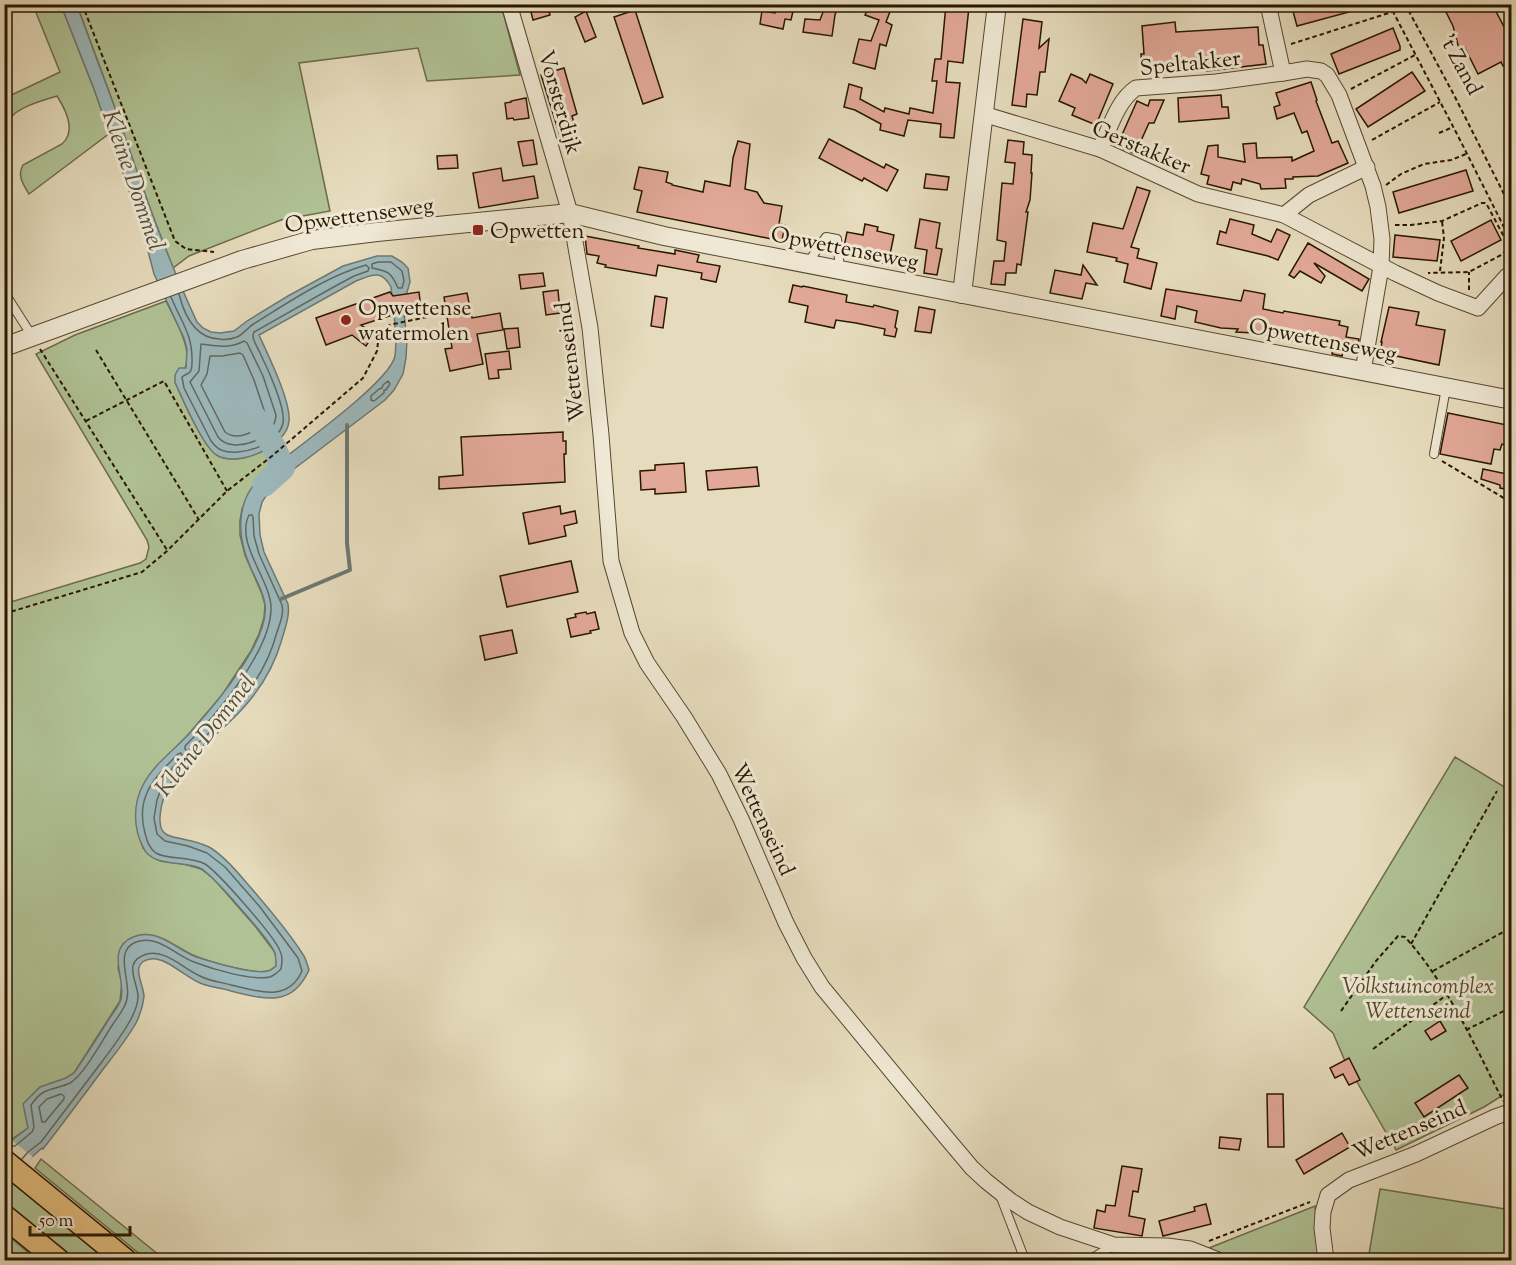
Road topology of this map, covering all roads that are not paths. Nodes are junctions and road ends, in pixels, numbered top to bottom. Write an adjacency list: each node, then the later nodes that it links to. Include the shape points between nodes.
1 (509, 4): 8 (street, Vorsterdijk)
2 (997, 4): 5 (street)
3 (1268, 4): 4 (street)
4 (1283, 73): 6 (street, Speltakker, via 1136,87 1123,100); 7 (street, via 1307,69 1321,70 1327,75 1339,95)
5 (983, 114): 6 (street, Gerstakker); 15 (street)
6 (1100, 148): 9 (street, Gerstakker, via 1198,194)
7 (1367, 167): 9 (street, via 1309,195); 11 (street, via 1382,239)
8 (570, 213): 10 (street, Opwettenseweg); 16 (street, Opwettenseweg, via 312,240 242,260); 24 (street, Wettenseind, via 590,328 611,561 632,633 646,663 719,774 786,923 822,987 959,1152)
9 (1284, 215): 11 (street, Gerstakker)
10 (807, 264): 12 (street, Opwettenseweg); 12 (lane, via 826,237 837,239)
11 (1381, 267): 13 (street, Gerstakker, via 1478,308); 18 (street)
12 (840, 271): 15 (street, Opwettenseweg)
13 (1507, 276)
14 (4, 292): 16 (lane)
15 (962, 294): 18 (street, Opwettenseweg)
16 (32, 337): 17 (street, Opwettenseweg)
17 (4, 347)
18 (1363, 371): 19 (street, Opwettenseweg)
19 (1446, 387): 20 (street, Opwettenseweg); 21 (lane)
20 (1512, 400)
21 (1434, 454)
22 (1510, 1111): 32 (street, Wettenseind, via 1349,1180 1328,1195 1322,1228)
23 (12, 1167): 28 (main road)
24 (998, 1191): 26 (street, Wettenseind, via 1028,1212 1060,1227); 29 (lane)
25 (4, 1216): 27 (main road)
26 (1114, 1245): 30 (lane); 31 (street, Wettenseind, via 1190,1249)
27 (58, 1260)
28 (125, 1260)
29 (1026, 1260)
30 (1089, 1260)
31 (1218, 1260)
32 (1326, 1260)

